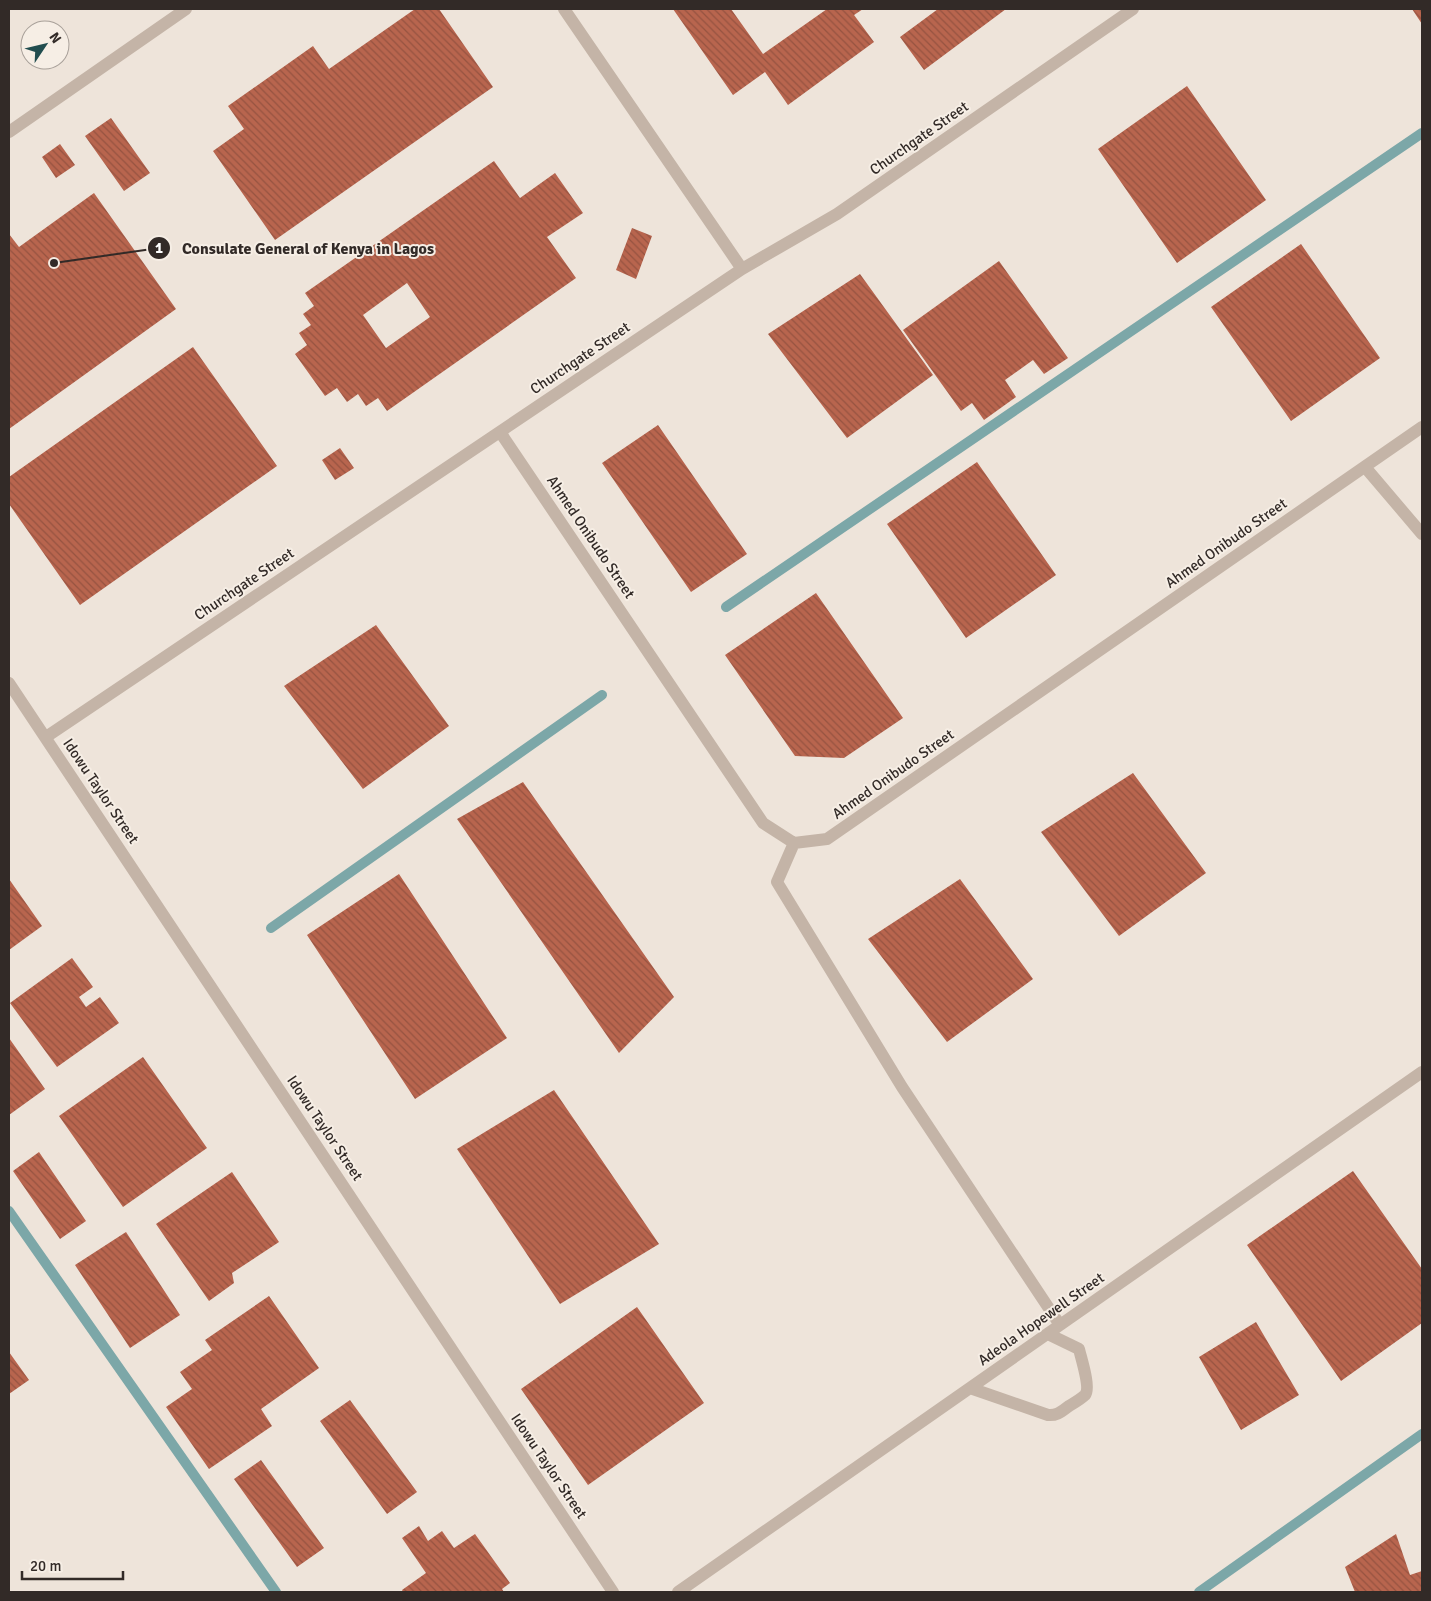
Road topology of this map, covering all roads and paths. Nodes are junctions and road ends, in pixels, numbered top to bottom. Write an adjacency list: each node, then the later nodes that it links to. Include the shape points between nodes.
1 (186, 9): 4 (street)
2 (564, 9): 5 (street)
3 (1133, 9): 5 (street, Churchgate Street, via 837,214)
4 (9, 132)
5 (742, 269): 7 (street, Churchgate Street)
6 (1422, 427): 8 (street, Ahmed Onibudo Street)
7 (500, 432): 11 (street, Churchgate Street); 12 (street, Ahmed Onibudo Street, via 763,823)
8 (1365, 467): 9 (street); 12 (street, Ahmed Onibudo Street, via 827,839)
9 (1422, 534)
10 (9, 683): 11 (street, Idowu Taylor Street)
11 (46, 737): 17 (street, Idowu Taylor Street)
12 (794, 843): 14 (street, via 778,882 902,1087)
13 (1422, 1072): 14 (street, Adeola Hopewell Street)
14 (1060, 1325): 15 (street, Adeola Hopewell Street)
15 (1048, 1334): 16 (street, Adeola Hopewell Street); 16 (street, via 1079,1349 1088,1390 1056,1416)
16 (970, 1388): 18 (street, Adeola Hopewell Street)
17 (613, 1592)
18 (678, 1592)

